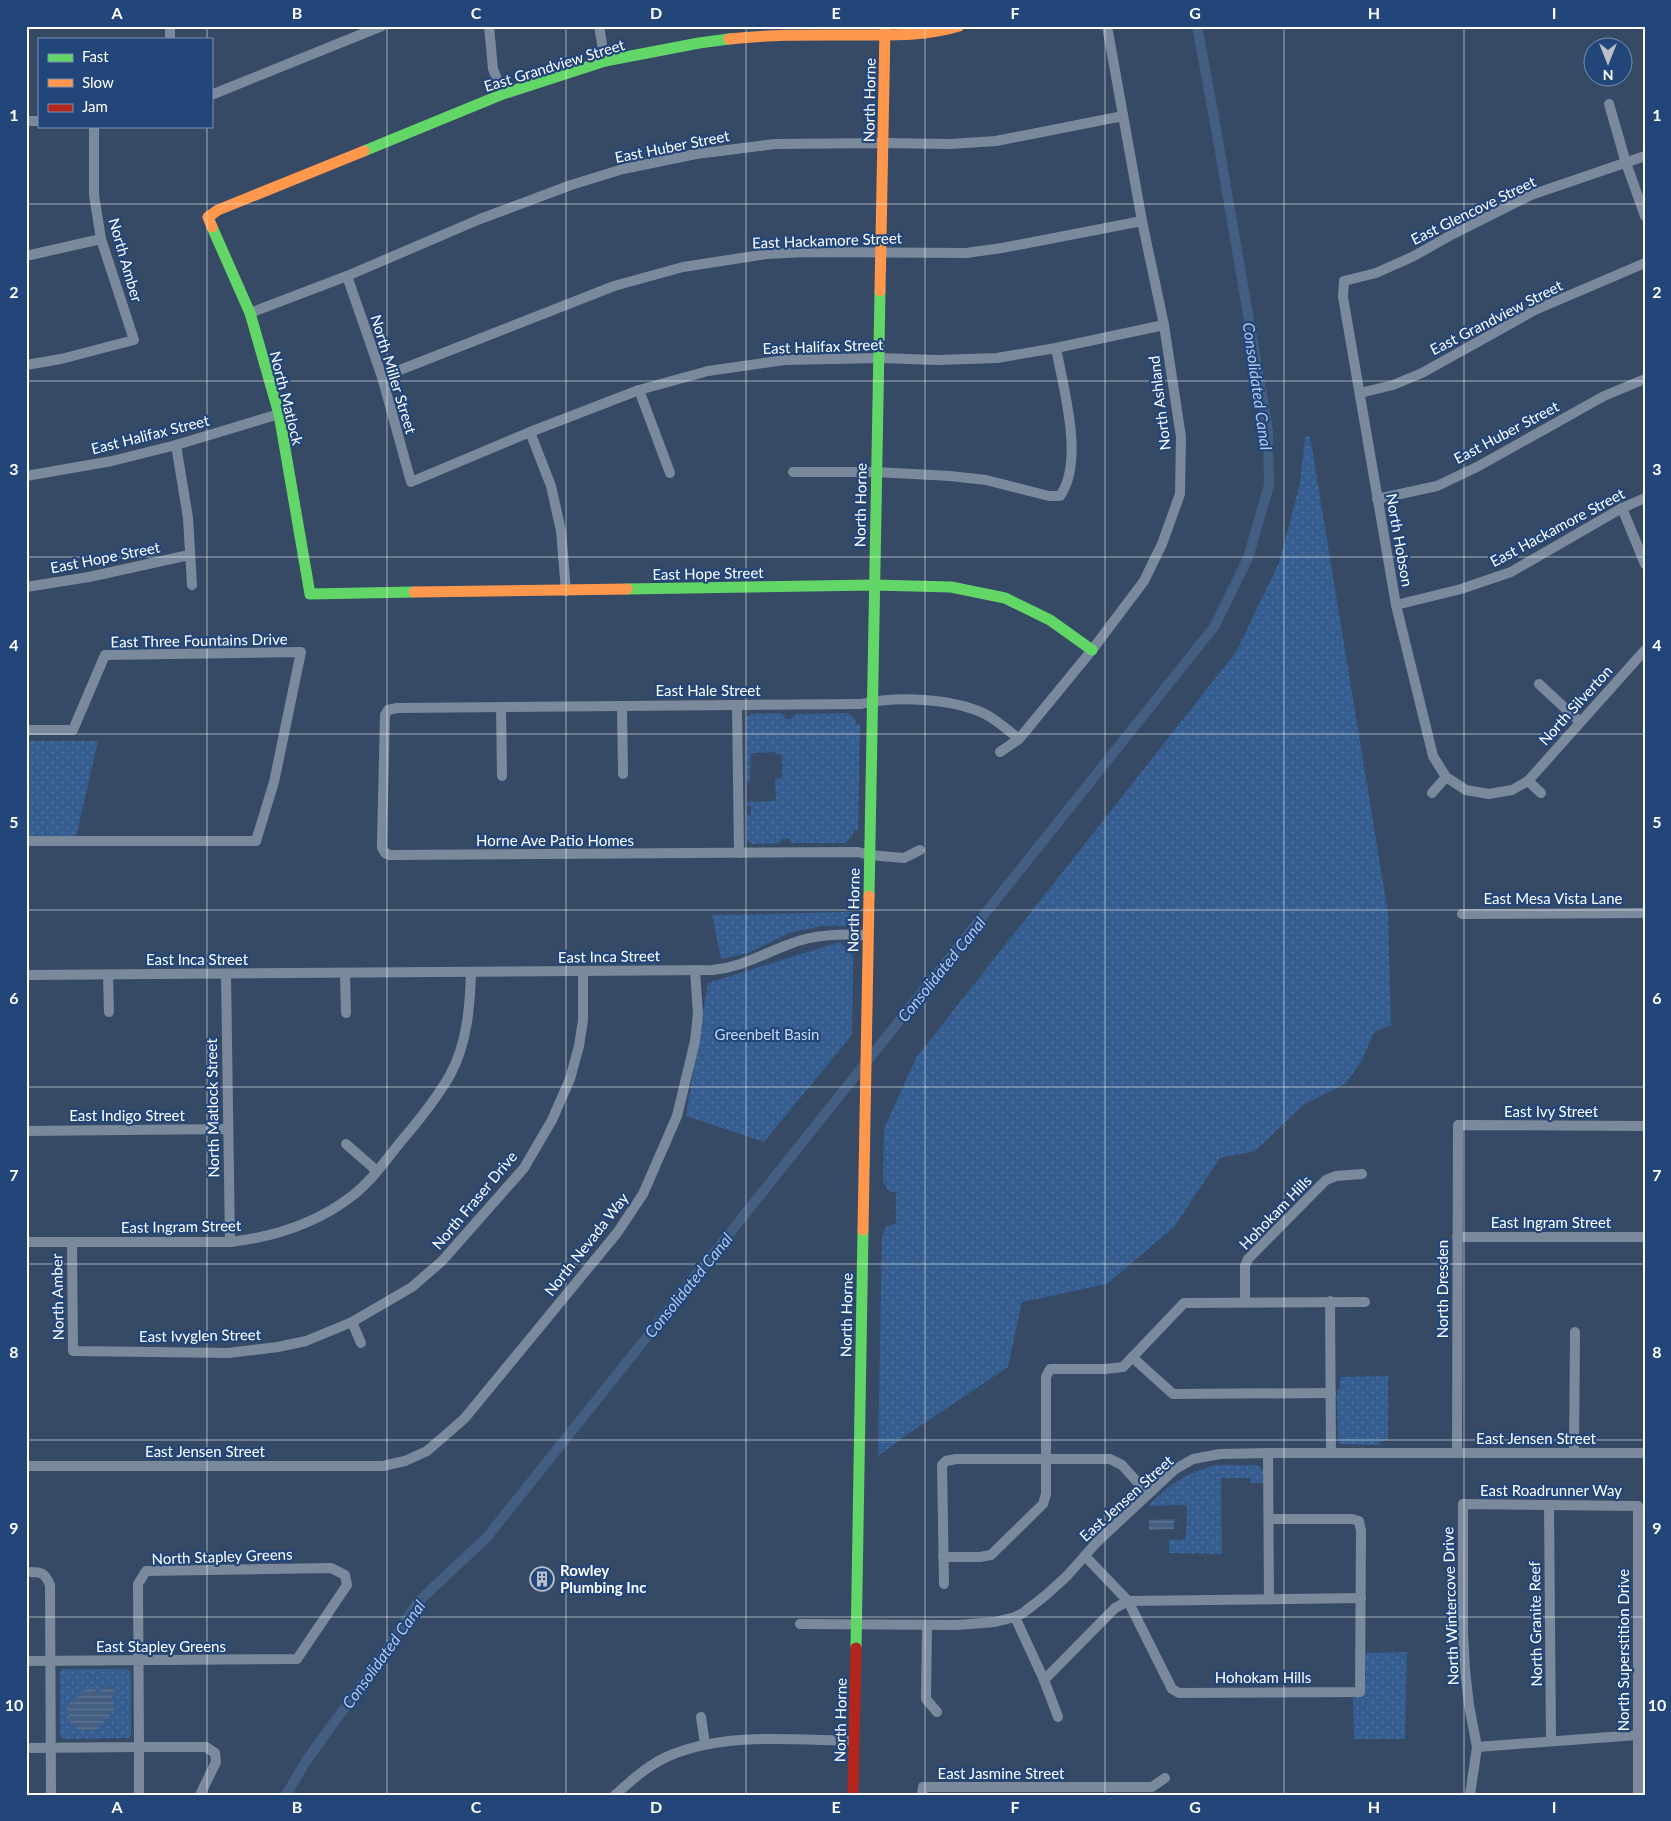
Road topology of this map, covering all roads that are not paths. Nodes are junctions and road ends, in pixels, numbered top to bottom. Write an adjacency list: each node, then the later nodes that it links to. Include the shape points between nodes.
1 (382, 26): 10 (street)
2 (488, 26): 9 (street, via 493,69)
3 (599, 26): 8 (street)
4 (959, 26): 7 (street, East Grandview Street, via 924,34)
5 (1107, 26): 12 (street, North Ashland)
6 (812, 30): 7 (street, East Grandview Street); 8 (street, East Grandview Street, via 699,43)
7 (885, 31): 14 (street, North Horne)
8 (605, 61): 9 (street, East Grandview Street)
9 (503, 94): 18 (street, East Grandview Street, via 218,210)
10 (212, 95)
11 (1609, 104): 16 (street)
12 (1123, 116): 14 (street, East Huber Street, via 996,141); 19 (street, North Ashland)
13 (94, 128): 20 (street, North Amber, via 94,195)
14 (883, 143): 21 (street, North Horne); 24 (street, East Huber Street, via 775,144 696,154 623,169 489,216)
15 (1645, 156): 16 (street, East Glencove Street)
16 (1626, 163): 17 (street); 25 (street, East Glencove Street, via 1531,195 1412,257 1376,273)
17 (1645, 216)
18 (208, 217): 26 (street, North Matlock)
19 (1142, 221): 21 (street, East Hackamore Street, via 966,253); 27 (street, North Ashland)
20 (101, 238): 22 (street); 30 (street, North Amber, via 134,340)
21 (881, 252): 29 (street, North Horne); 31 (street, East Hackamore Street, via 767,254 683,267 614,286)
22 (26, 256)
23 (1645, 263): 34 (street, East Grandview Street, via 1535,310 1422,373 1393,385)
24 (347, 276): 26 (street, East Huber Street); 31 (street, North Miller Street)
25 (1344, 281): 34 (street, North Hobson, via 1343,297)
26 (250, 313): 35 (street, North Matlock)
27 (1164, 325): 28 (street, East Halifax Street); 54 (street, North Ashland, via 1181,437 1180,494 1144,581)
28 (1056, 348): 29 (street, East Halifax Street, via 997,358); 39 (street, via 1071,425 1071,464 1060,496 986,480)
29 (879, 358): 33 (street, East Halifax Street, via 785,360 708,371); 39 (street, North Horne)
30 (26, 365)
31 (382, 377): 42 (street, North Miller Street)
32 (1645, 379): 44 (street, East Huber Street, via 1604,396 1437,486)
33 (639, 390): 36 (street, East Halifax Street); 40 (street)
34 (1360, 393): 44 (street, North Hobson)
35 (279, 414): 37 (street, East Halifax Street); 52 (street, North Matlock)
36 (530, 432): 42 (street, East Halifax Street); 51 (street, via 553,495 561,531)
37 (176, 445): 41 (street, East Halifax Street, via 112,461); 46 (street, via 188,518)
38 (793, 472): 39 (street)
39 (876, 472): 49 (street, North Horne)
40 (670, 473)
41 (26, 476)
42 (411, 482)
43 (1645, 498): 45 (street, East Hackamore Street)
44 (1377, 499): 53 (street, North Hobson)
45 (1622, 508): 47 (street); 53 (street, East Hackamore Street, via 1511,572 1461,589)
46 (189, 555): 48 (street); 50 (street, East Hope Street, via 89,577)
47 (1645, 564)
48 (192, 585)
49 (874, 585): 51 (street, East Hope Street); 54 (street, East Hope Street, via 951,587 1005,598 1050,620); 57 (street, North Horne)
50 (26, 586)
51 (566, 591): 52 (street, East Hope Street)
52 (310, 594)
53 (1396, 605): 68 (street, North Hobson, via 1433,756)
54 (1092, 650): 64 (street, North Ashland)
55 (1645, 650): 62 (street, North Silverton)
56 (1538, 684): 62 (street)
57 (872, 702): 58 (street, East Hale Street); 64 (street, East Hale Street, via 944,702 985,714); 75 (street, North Horne)
58 (737, 705): 59 (street, East Hale Street); 74 (street)
59 (622, 706): 60 (street, East Hale Street); 66 (street)
60 (501, 707): 61 (street, East Hale Street); 67 (street)
61 (388, 710): 74 (street, Horne Ave Patio Homes, via 384,715 382,848 385,854)
62 (1580, 722): 69 (street, North Silverton)
63 (26, 730): 72 (street, East Three Fountains Drive, via 73,730 105,654 301,652 274,782 256,841)
64 (1020, 739): 65 (street, North Ashland)
65 (1000, 752)
66 (623, 774)
67 (502, 776)
68 (1446, 777): 69 (street, North Silverton, via 1466,790 1489,794 1512,790); 70 (street)
69 (1528, 781): 71 (street)
70 (1432, 793)
71 (1540, 793)
72 (26, 841)
73 (920, 850): 75 (street, Horne Ave Patio Homes, via 904,858)
74 (739, 853): 75 (street, Horne Ave Patio Homes, via 858,852)
75 (869, 855): 78 (street, North Horne)
76 (1645, 913): 77 (street, East Mesa Vista Lane)
77 (1462, 914)
78 (867, 934): 79 (street, East Inca Street, via 806,939 738,966); 131 (street, North Horne)
79 (695, 970): 81 (street, East Inca Street); 116 (street, North Nevada Way, via 698,1014 692,1057 677,1116 643,1194 617,1233 464,1419 427,1450)
80 (471, 972): 81 (street, East Inca Street); 82 (street, East Inca Street); 93 (street, East Ingram Street, via 468,1022 451,1074)
81 (582, 972): 103 (street, North Fraser Drive, via 583,1020 570,1078 552,1120 524,1168 442,1261 412,1288)
82 (345, 973): 83 (street, East Inca Street); 87 (street)
83 (226, 974): 85 (street, East Inca Street); 90 (street, North Matlock Street)
84 (26, 975): 85 (street, East Inca Street)
85 (108, 975): 86 (street)
86 (108, 1012)
87 (346, 1013)
88 (1458, 1125): 89 (street, East Ivy Street); 95 (street, North Dresden)
89 (1645, 1126)
90 (227, 1129): 91 (street, East Indigo Street); 99 (street, North Matlock Street)
91 (26, 1131)
92 (346, 1144): 93 (street)
93 (377, 1172): 99 (street, East Ingram Street, via 353,1196 312,1221 280,1232)
94 (1362, 1174): 100 (street, Hohokam Hills, via 1326,1180 1248,1259 1245,1266)
95 (1458, 1237): 96 (street, East Ingram Street); 111 (street, North Dresden)
96 (1645, 1237)
97 (26, 1242): 98 (street, East Ingram Street)
98 (72, 1242): 99 (street, East Ingram Street); 106 (street, North Amber)
99 (230, 1242)
100 (1245, 1302): 101 (street); 107 (street, via 1184,1303)
101 (1330, 1302): 102 (street); 108 (street)
102 (1365, 1302)
103 (352, 1322): 105 (street); 106 (street, East Ivyglen Street, via 306,1341 256,1351)
104 (1575, 1332): 112 (street)
105 (361, 1343)
106 (73, 1352)
107 (1132, 1357): 108 (street, via 1173,1394); 114 (street, via 1123,1367 1050,1369 1046,1377)
108 (1331, 1394): 110 (street)
109 (1268, 1453): 110 (street, East Jensen Street); 117 (street, East Jensen Street, via 1220,1454 1193,1459 1174,1470); 121 (street)
110 (1331, 1453): 111 (street, East Jensen Street)
111 (1458, 1453): 112 (street, East Jensen Street)
112 (1574, 1453): 113 (street, East Jensen Street)
113 (1645, 1453)
114 (1046, 1459): 117 (street, via 1110,1459 1122,1465); 123 (street, via 1043,1504 991,1556); 123 (street, via 946,1461 942,1465)
115 (26, 1466): 116 (street, East Jensen Street)
116 (383, 1466)
117 (1148, 1494): 122 (street, East Jensen Street)
118 (1463, 1504): 119 (street, East Roadrunner Way); 146 (street, North Wintercove Drive, via 1465,1670)
119 (1549, 1506): 120 (street, East Roadrunner Way); 143 (street, North Granite Reef)
120 (1638, 1506): 141 (street, North Superstition Drive)
121 (1269, 1518): 126 (street); 127 (street, Hohokam Hills, via 1359,1521)
122 (1085, 1556): 128 (street, Hohokam Hills); 129 (street, East Jensen Street, via 1046,1595)
123 (943, 1557): 125 (street)
124 (26, 1572): 135 (street, via 39,1572 47,1577 50,1585)
125 (944, 1584)
126 (1269, 1598): 127 (street); 128 (street)
127 (1361, 1598): 128 (street, Hohokam Hills, via 1360,1692 1179,1693 1172,1689)
128 (1128, 1601): 137 (street, via 1115,1608)
129 (1015, 1617): 132 (street, East Jensen Street, via 978,1624); 137 (street)
130 (800, 1624): 131 (street, East Jensen Street)
131 (857, 1624): 132 (street, East Jensen Street); 142 (street, North Horne)
132 (927, 1626): 138 (street, via 926,1699)
133 (297, 1659): 136 (street, East Stapley Greens); 136 (street, North Stapley Greens, via 347,1585 345,1575 331,1568 146,1571 138,1584)
134 (26, 1661): 135 (street, East Stapley Greens)
135 (49, 1661): 136 (street, East Stapley Greens); 148 (street)
136 (138, 1661): 145 (street, North Stapley Greens)
137 (1044, 1680): 140 (street)
138 (936, 1712)
139 (701, 1717): 144 (street)
140 (1058, 1717)
141 (1637, 1735): 143 (street); 159 (street, North Superstition Drive)
142 (854, 1741): 144 (street, via 754,1740); 157 (street, North Horne)
143 (1551, 1741): 146 (street)
144 (705, 1744): 156 (street, via 670,1755 639,1773)
145 (139, 1747): 148 (street); 154 (street); 155 (street, via 206,1747 215,1753 216,1762)
146 (1477, 1747): 158 (street, North Wintercove Drive)
147 (26, 1748): 148 (street)
148 (50, 1748): 153 (street)
149 (1165, 1778): 152 (street, East Jasmine Street)
150 (923, 1791): 151 (street, East Jasmine Street)
151 (1079, 1791): 152 (street, East Jasmine Street)
152 (1140, 1791)
153 (51, 1795)
154 (139, 1795)
155 (200, 1795)
156 (614, 1795)
157 (853, 1795)
158 (1470, 1795)
159 (1638, 1795)

